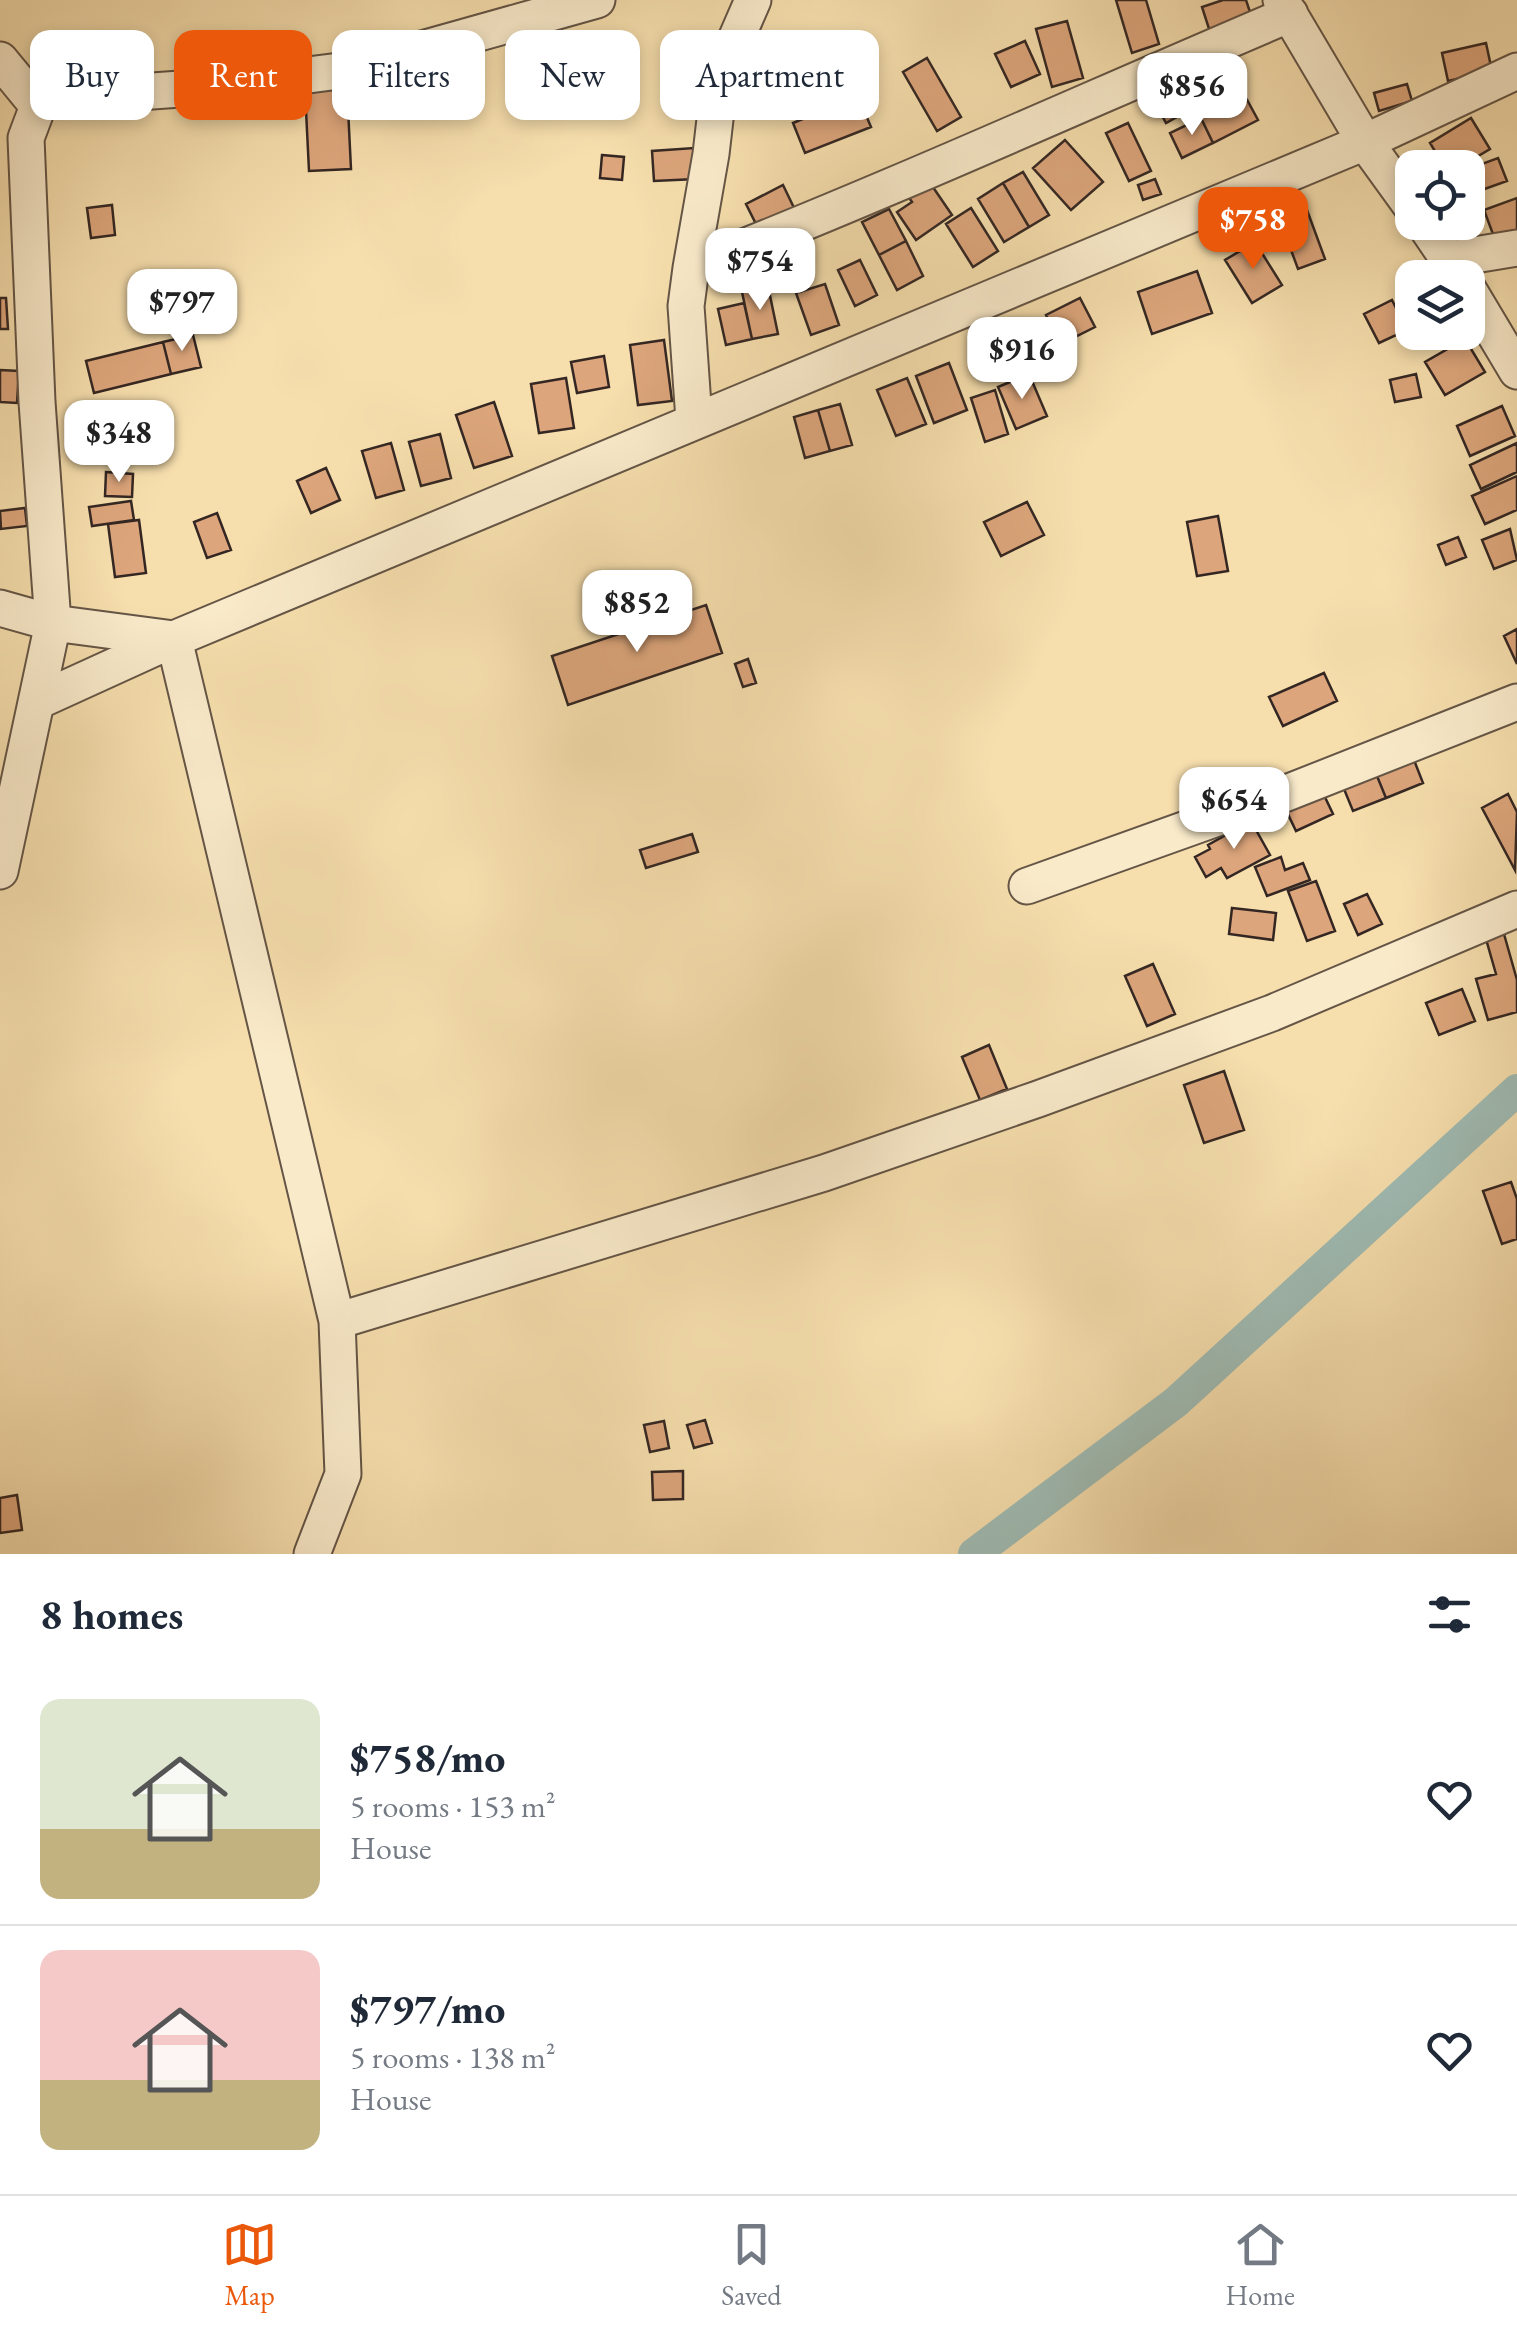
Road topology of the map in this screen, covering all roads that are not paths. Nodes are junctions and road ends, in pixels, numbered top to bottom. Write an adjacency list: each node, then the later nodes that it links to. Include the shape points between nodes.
1 (597, 0): 6 (street, via 347,70)
2 (753, 0): 13 (street, via 720,76)
3 (1285, 7): 9 (street); 13 (street, via 858,203)
4 (0, 60): 7 (street)
5 (1517, 72): 9 (street)
6 (154, 91)
7 (30, 96)
8 (33, 120): 14 (street)
9 (1365, 142): 10 (street); 17 (street)
10 (1395, 184)
11 (1517, 248): 12 (street)
12 (1485, 263)
13 (691, 268): 17 (street, via 686,306)
14 (16, 270): 19 (street)
15 (1485, 318): 16 (street)
16 (1517, 371)
17 (694, 420): 20 (street)
18 (0, 608): 19 (street)
19 (54, 623): 20 (street); 21 (street)
20 (174, 639): 21 (street); 26 (street)
21 (38, 702): 23 (street)
22 (1517, 702): 24 (street)
23 (0, 870)
24 (1027, 886)
25 (1517, 909): 26 (street, via 1272,1014 1038,1099 824,1173)
26 (337, 1321): 27 (street, via 343,1474)
27 (312, 1554)

